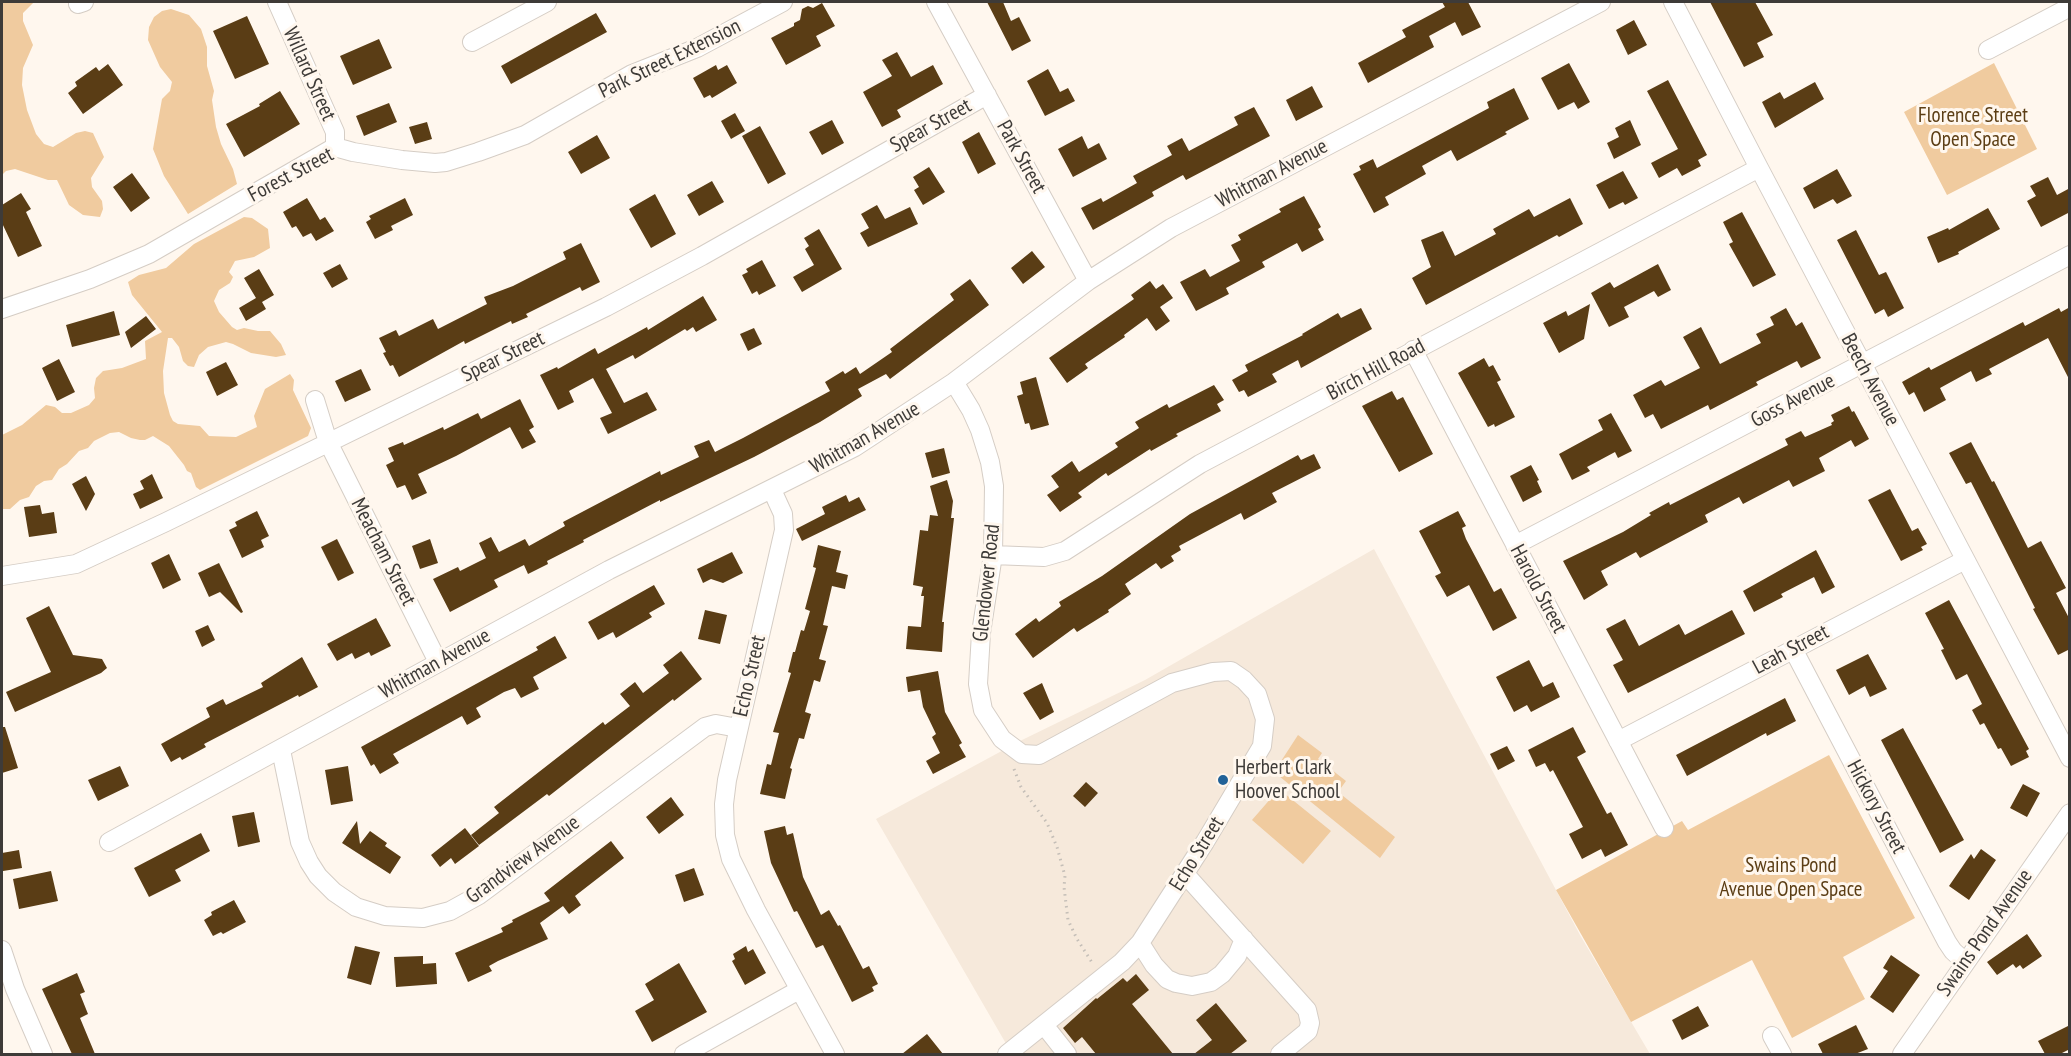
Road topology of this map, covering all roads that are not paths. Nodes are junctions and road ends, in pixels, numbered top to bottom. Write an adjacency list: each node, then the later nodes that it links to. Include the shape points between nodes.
1 (277, 2): 12 (street, Willard Street, via 335,132)
2 (547, 2): 8 (street)
3 (783, 2): 11 (street, Park Street Extension)
4 (936, 2): 10 (street, Park Street)
5 (1601, 2): 15 (street, Whitman Avenue, via 1175,225)
6 (1673, 2): 13 (street, Beech Avenue)
7 (2070, 7): 9 (street)
8 (472, 42)
9 (1988, 50)
10 (987, 95): 15 (street, Park Street); 21 (street, Spear Street, via 606,307)
11 (588, 99): 12 (street, Forest Street, via 525,135 446,162 402,160)
12 (335, 147): 16 (street, Forest Street, via 149,254)
13 (1759, 168): 17 (street, Birch Hill Road); 18 (street, Beech Avenue)
14 (2070, 255): 18 (street, Goss Avenue)
15 (1088, 281): 19 (street, Whitman Avenue)
16 (2, 309)
17 (1413, 350): 23 (street, Harold Street); 24 (street, Birch Hill Road, via 1200,464 1065,551 1044,556)
18 (1862, 364): 23 (street, Goss Avenue); 25 (street, Beech Avenue)
19 (954, 382): 22 (street, Whitman Avenue, via 880,432); 24 (street, Glendower Road, via 975,419 990,462 995,508)
20 (315, 400): 21 (street, Meacham Street)
21 (328, 442): 26 (street, Spear Street, via 86,560); 28 (street, Meacham Street)
22 (772, 490): 28 (street, Whitman Avenue, via 644,552); 29 (street, Echo Street, via 783,514 783,530)
23 (1515, 545): 30 (street, Harold Street)
24 (993, 555): 31 (street, Glendower Road, via 981,633 979,691 995,731)
25 (1965, 560): 27 (street, Leah Street); 33 (street, Beech Avenue)
26 (2, 576)
27 (1793, 650): 30 (street, Leah Street); 41 (street, Hickory Street, via 1947,942)
28 (438, 662): 32 (street, Whitman Avenue)
29 (738, 728): 32 (street, Grandview Avenue, via 713,724 703,728 478,895 450,911 423,918 385,916 356,907 318,876 300,842); 42 (street, Echo Street, via 724,804 727,842 735,868)
30 (1618, 741): 35 (street, Harold Street)
31 (1008, 746): 37 (street, Echo Street, via 1022,754 1039,755 1172,683 1213,672 1231,671 1239,675 1262,703 1262,746)
32 (281, 750): 36 (street, Whitman Avenue)
33 (2070, 758)
34 (2070, 813): 41 (street, Swains Pond Avenue)
35 (1664, 828)
36 (109, 842)
37 (1185, 874): 38 (street); 39 (street, Echo Street)
38 (1244, 939): 39 (street, via 1237,956 1222,974 1211,982 1192,986 1167,979); 51 (street, via 1310,1016 1308,1031)
39 (1140, 943): 43 (street, Echo Street)
40 (2, 950): 46 (street)
41 (1965, 962): 53 (street, Swains Pond Avenue)
42 (799, 990): 47 (street); 48 (street, Echo Street)
43 (1044, 1025): 45 (street, Echo Street); 50 (street)
44 (1772, 1036): 52 (street)
45 (1026, 1049): 49 (street, Echo Street)
46 (44, 1054)
47 (684, 1054)
48 (835, 1054)
49 (1006, 1054)
50 (1068, 1054)
51 (1280, 1054)
52 (1782, 1054)
53 (1902, 1054)

